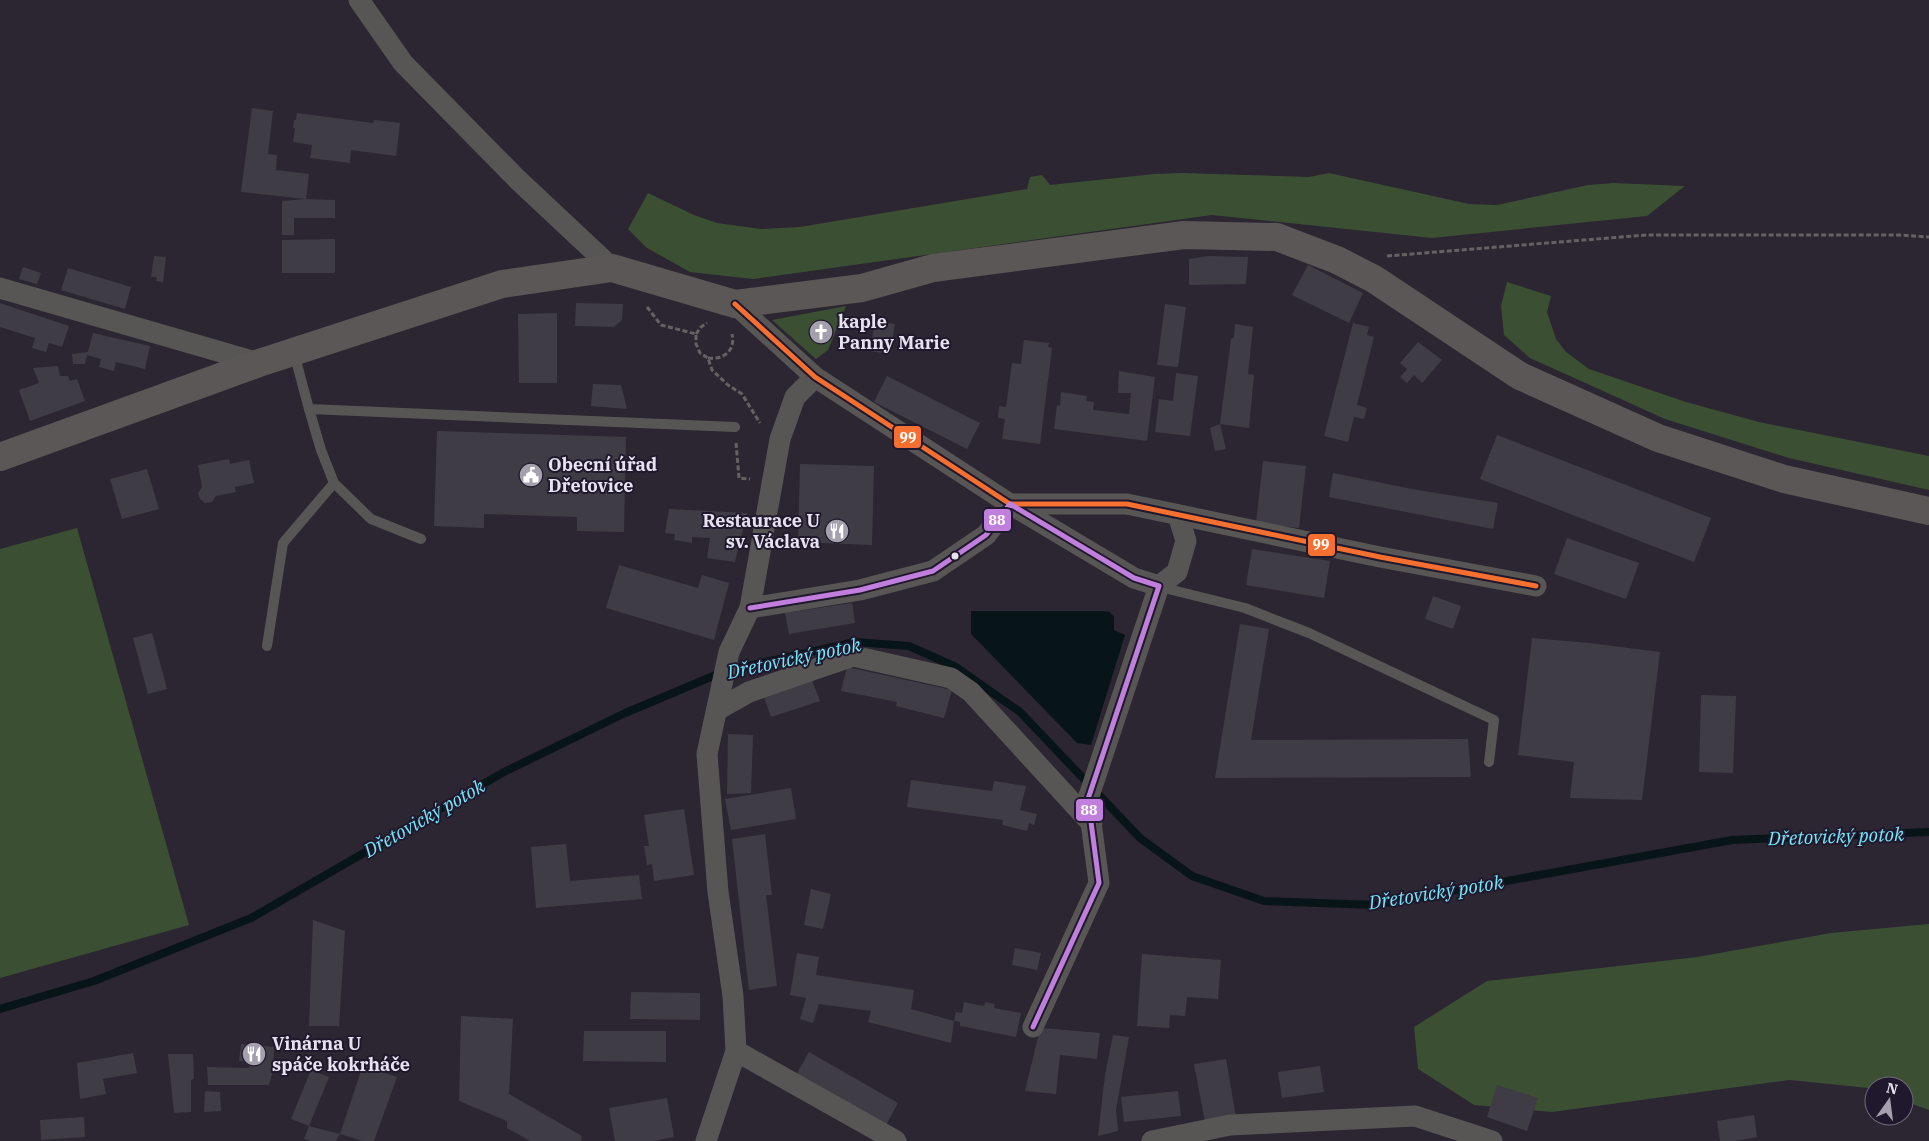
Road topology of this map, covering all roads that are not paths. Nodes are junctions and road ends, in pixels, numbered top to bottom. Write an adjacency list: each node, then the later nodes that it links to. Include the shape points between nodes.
1 (359, 0): 2 (street, via 403,63 517,179)
2 (612, 268): 4 (main road); 5 (main road, via 502,284)
3 (0, 288): 6 (street)
4 (735, 304): 7 (street); 13 (main road, via 862,288 933,268 1184,235 1277,236 1374,279 1520,376 1658,438 1784,479)
5 (294, 352): 6 (main road); 8 (lane)
6 (259, 363): 10 (main road)
7 (816, 376): 12 (street); 18 (street, via 795,397 780,439)
8 (309, 409): 9 (lane); 11 (lane)
9 (735, 427)
10 (0, 457)
11 (334, 483): 15 (lane, via 371,519); 19 (lane, via 283,543)
12 (1010, 504): 14 (street, via 1127,504); 16 (street, via 1134,578); 18 (street, via 986,535 933,571 860,590)
13 (1929, 511)
14 (1178, 516): 16 (street, via 1186,541 1177,572); 17 (street)
15 (421, 539)
16 (1159, 586): 21 (lane, via 1245,608 1309,632 1494,720); 22 (street, via 1088,798)
17 (1536, 586)
18 (750, 608): 20 (street, via 728,652)
19 (267, 646)
20 (717, 710): 22 (street, via 749,692 853,656 951,678 971,692); 24 (street, via 707,754)
21 (1489, 762)
22 (1092, 824): 23 (street, via 1100,882)
23 (1033, 1027)
24 (736, 1051): 25 (street); 26 (street)
25 (706, 1141)
26 (896, 1141)
27 (1152, 1141): 28 (street, via 1230,1125 1415,1116)
28 (1492, 1141)

